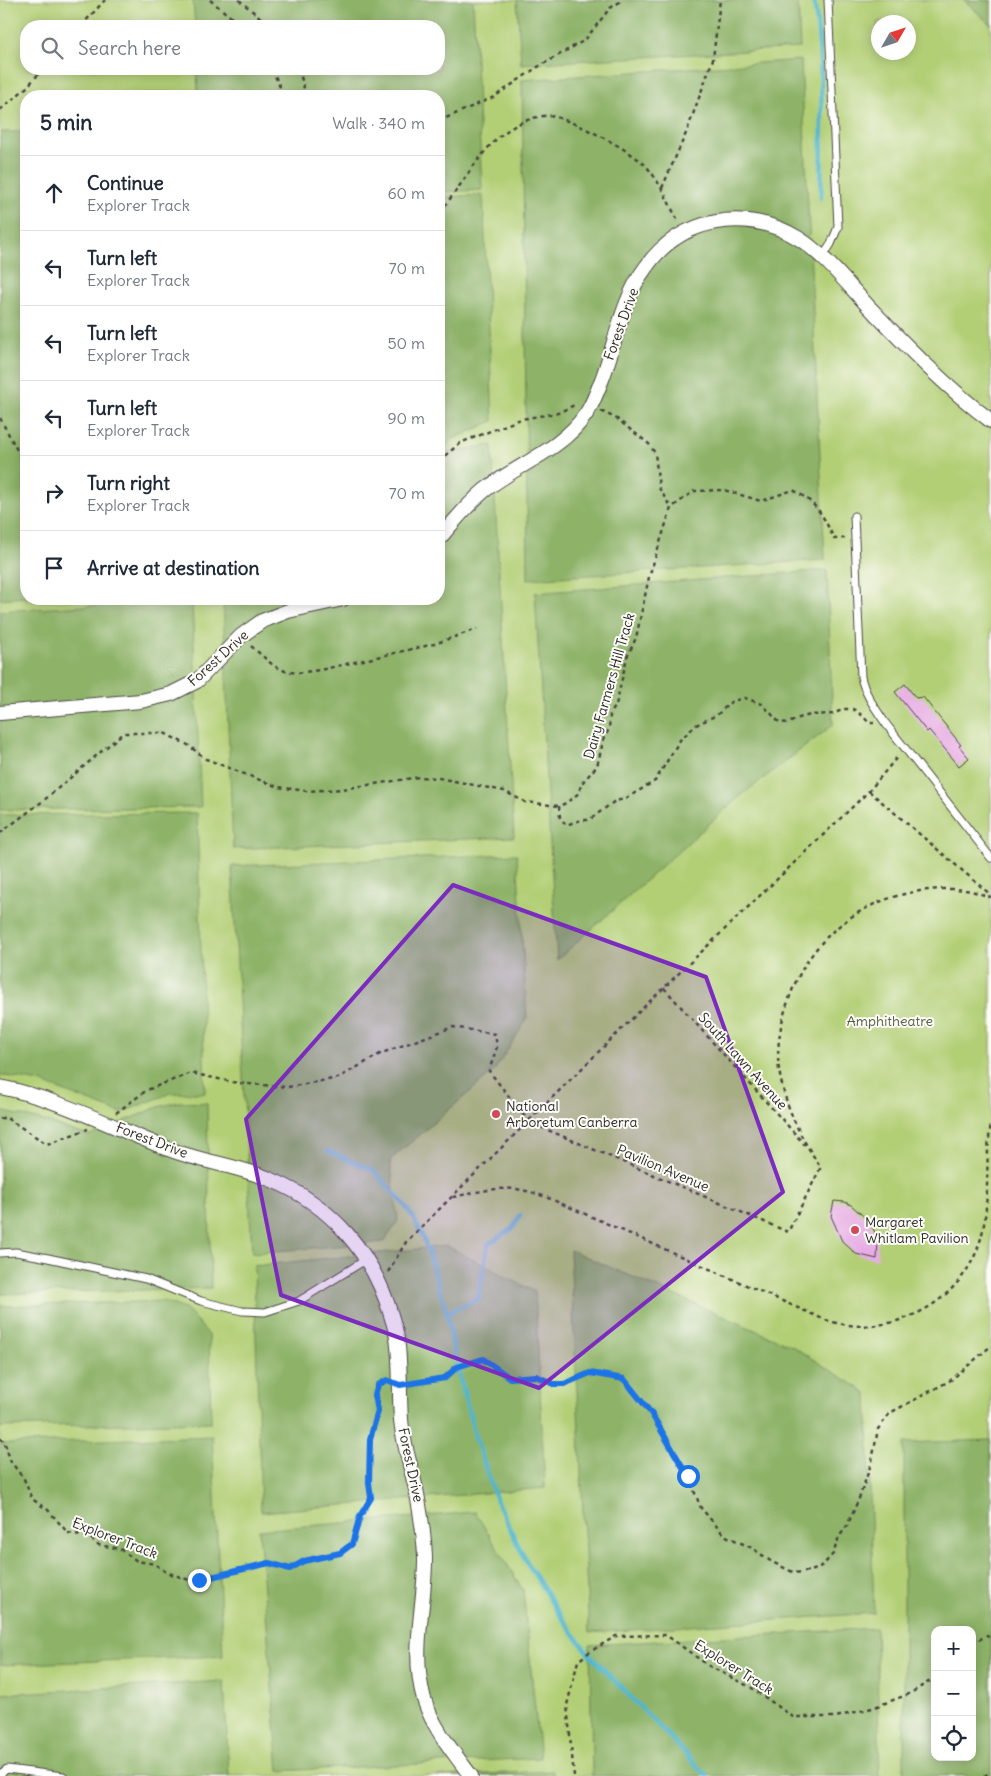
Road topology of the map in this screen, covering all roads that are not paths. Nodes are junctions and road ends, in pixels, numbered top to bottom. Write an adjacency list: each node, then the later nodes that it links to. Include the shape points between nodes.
1 (828, 0): 2 (lane, via 838,227)
2 (822, 258): 3 (street, Forest Drive, via 918,359); 5 (street, Forest Drive, via 799,238 775,226 754,221 704,224 683,232 655,254 632,290 598,391 581,421 561,441 485,490)
3 (991, 421)
4 (854, 516): 8 (lane, via 861,677 870,701)
5 (445, 532)
6 (312, 605): 7 (street, Forest Drive, via 262,621 241,636 197,680 171,694 141,701)
7 (0, 713)
8 (991, 858)
9 (0, 1087): 11 (street, Forest Drive, via 52,1101 172,1151 240,1168 299,1192 333,1219)
10 (0, 1253): 11 (lane, via 16,1252 146,1279 201,1301 242,1311 265,1312 300,1301)
11 (367, 1259): 14 (street, Forest Drive, via 380,1284 397,1336 404,1445 424,1530 419,1641 424,1698 443,1738)
12 (0, 1774): 13 (lane, via 7,1769)
13 (63, 1776)
14 (471, 1776)

